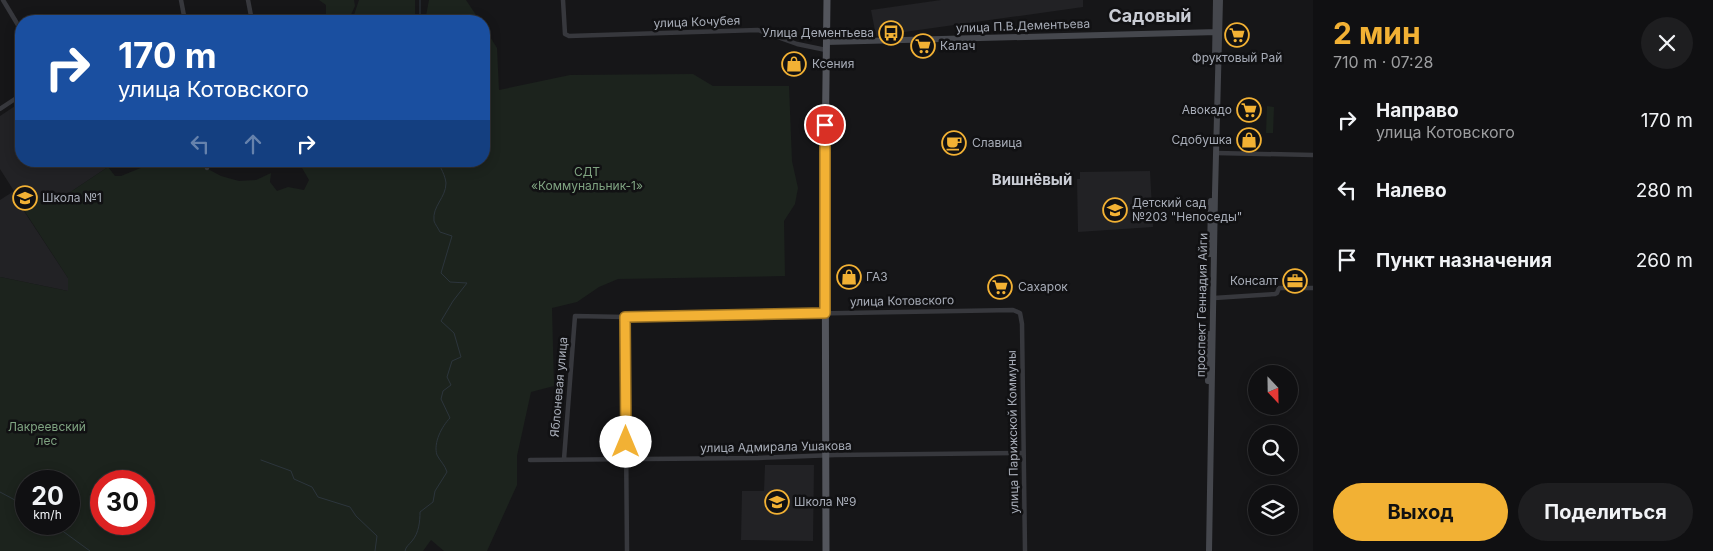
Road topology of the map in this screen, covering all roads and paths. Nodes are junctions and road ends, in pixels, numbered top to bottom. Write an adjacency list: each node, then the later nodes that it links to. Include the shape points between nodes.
1 (3, 0): 10 (street)
2 (181, 0): 8 (street)
3 (248, 0): 9 (street)
4 (563, 0): 13 (street, улица Кочубея, via 565,34 568,36 758,30)
5 (827, 0): 12 (main road)
6 (1216, 0): 11 (main road, проспект Геннадия Айги)
7 (1220, 0): 11 (main road, проспект Геннадия Айги)
8 (184, 15)
9 (251, 15)
10 (15, 20)
11 (1217, 32): 12 (main road, улица П.В.Дементьева); 16 (main road, проспект Геннадия Айги); 19 (main road, проспект Геннадия Айги)
12 (826, 42): 13 (main road)
13 (826, 50): 20 (main road)
14 (15, 99): 15 (street)
15 (0, 109)
16 (1216, 153): 17 (street); 19 (main road, проспект Геннадия Айги)
17 (1313, 155)
18 (1313, 288): 19 (street, via 1279,288 1275,294)
19 (1212, 298): 32 (main road, проспект Геннадия Айги); 33 (main road, проспект Геннадия Айги)
20 (825, 313): 21 (street, улица Котовского, via 1013,310); 23 (street, улица Котовского); 25 (main road)
21 (1020, 313): 24 (street, улица Парижской Коммуны)
22 (575, 316): 23 (street, улица Котовского); 26 (street, Яблоневая улица)
23 (625, 317): 27 (street)
24 (1023, 453): 25 (street, улица Адмирала Ушакова); 31 (street, улица Парижской Коммуны)
25 (825, 456): 27 (street, улица Адмирала Ушакова); 30 (main road)
26 (564, 459): 27 (street, улица Адмирала Ушакова); 28 (street, улица Адмирала Ушакова)
27 (626, 459): 29 (street)
28 (530, 460)
29 (627, 551)
30 (826, 551)
31 (1025, 551)
32 (1205, 551)
33 (1209, 551)

